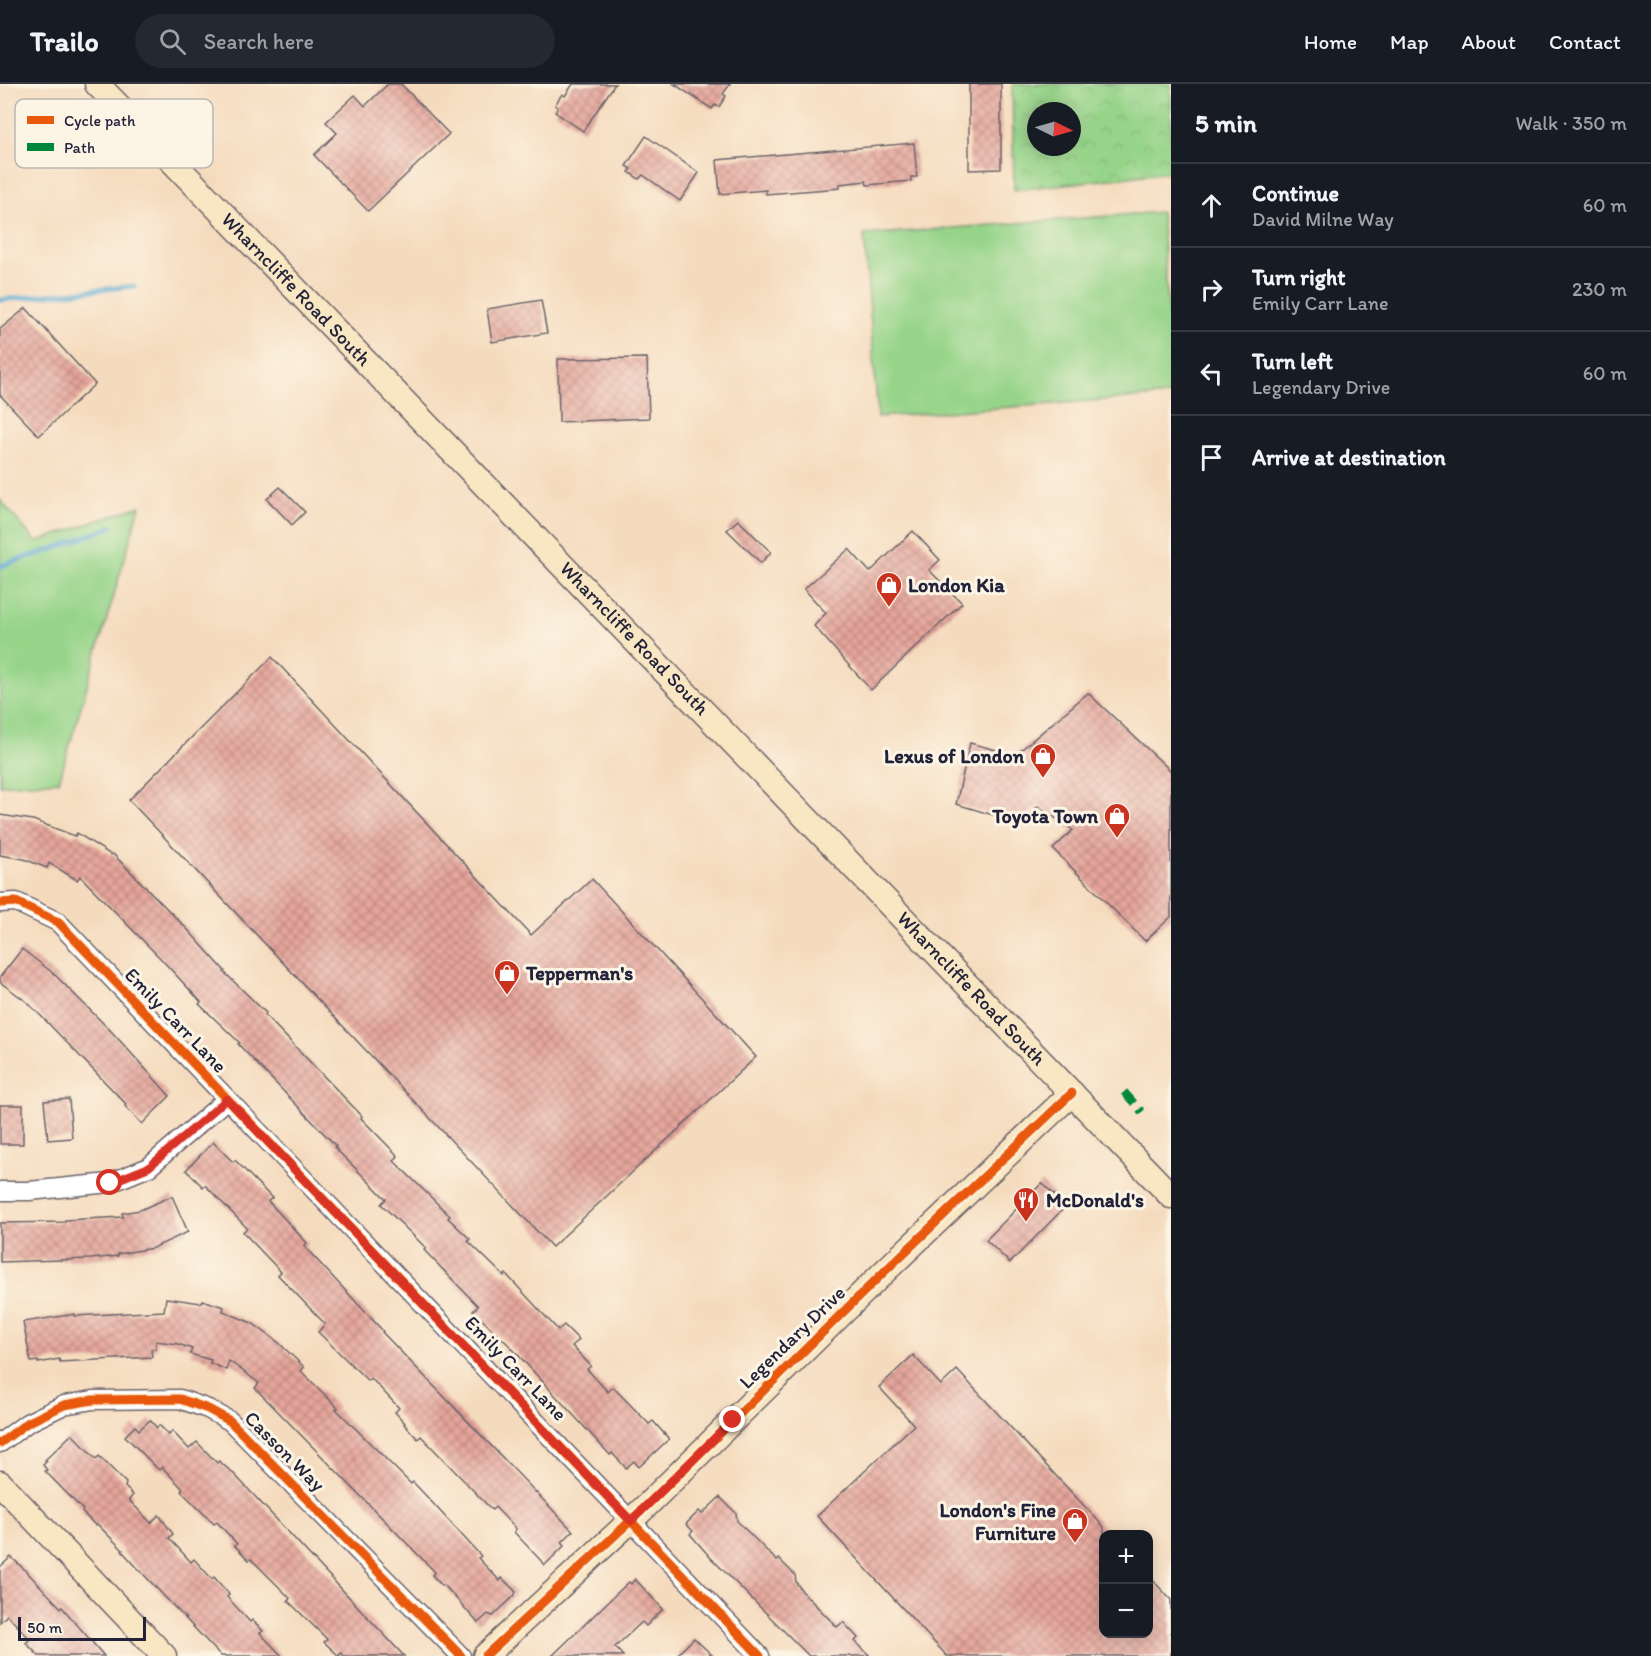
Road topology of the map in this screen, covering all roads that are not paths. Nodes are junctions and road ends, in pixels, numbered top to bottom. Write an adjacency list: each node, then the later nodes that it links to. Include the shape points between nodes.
1 (97, 84): 2 (main road, Wharncliffe Road South)
2 (112, 99)
3 (178, 168): 5 (main road, Wharncliffe Road South)
4 (0, 903): 6 (street, Emily Carr Lane, via 16,902 58,922)
5 (1072, 1093): 8 (main road, Wharncliffe Road South); 11 (main road, Legendary Drive)
6 (227, 1099): 7 (street, via 149,1167 110,1183); 11 (street, Emily Carr Lane)
7 (0, 1191)
8 (1171, 1196)
9 (0, 1443): 13 (street, Casson Way, via 27,1423 64,1405 93,1400 180,1399 208,1409 230,1421)
10 (0, 1483): 12 (main road)
11 (631, 1521): 14 (main road, Legendary Drive); 15 (street, Emily Carr Lane)
12 (164, 1656)
13 (461, 1656)
14 (485, 1656)
15 (760, 1656)

